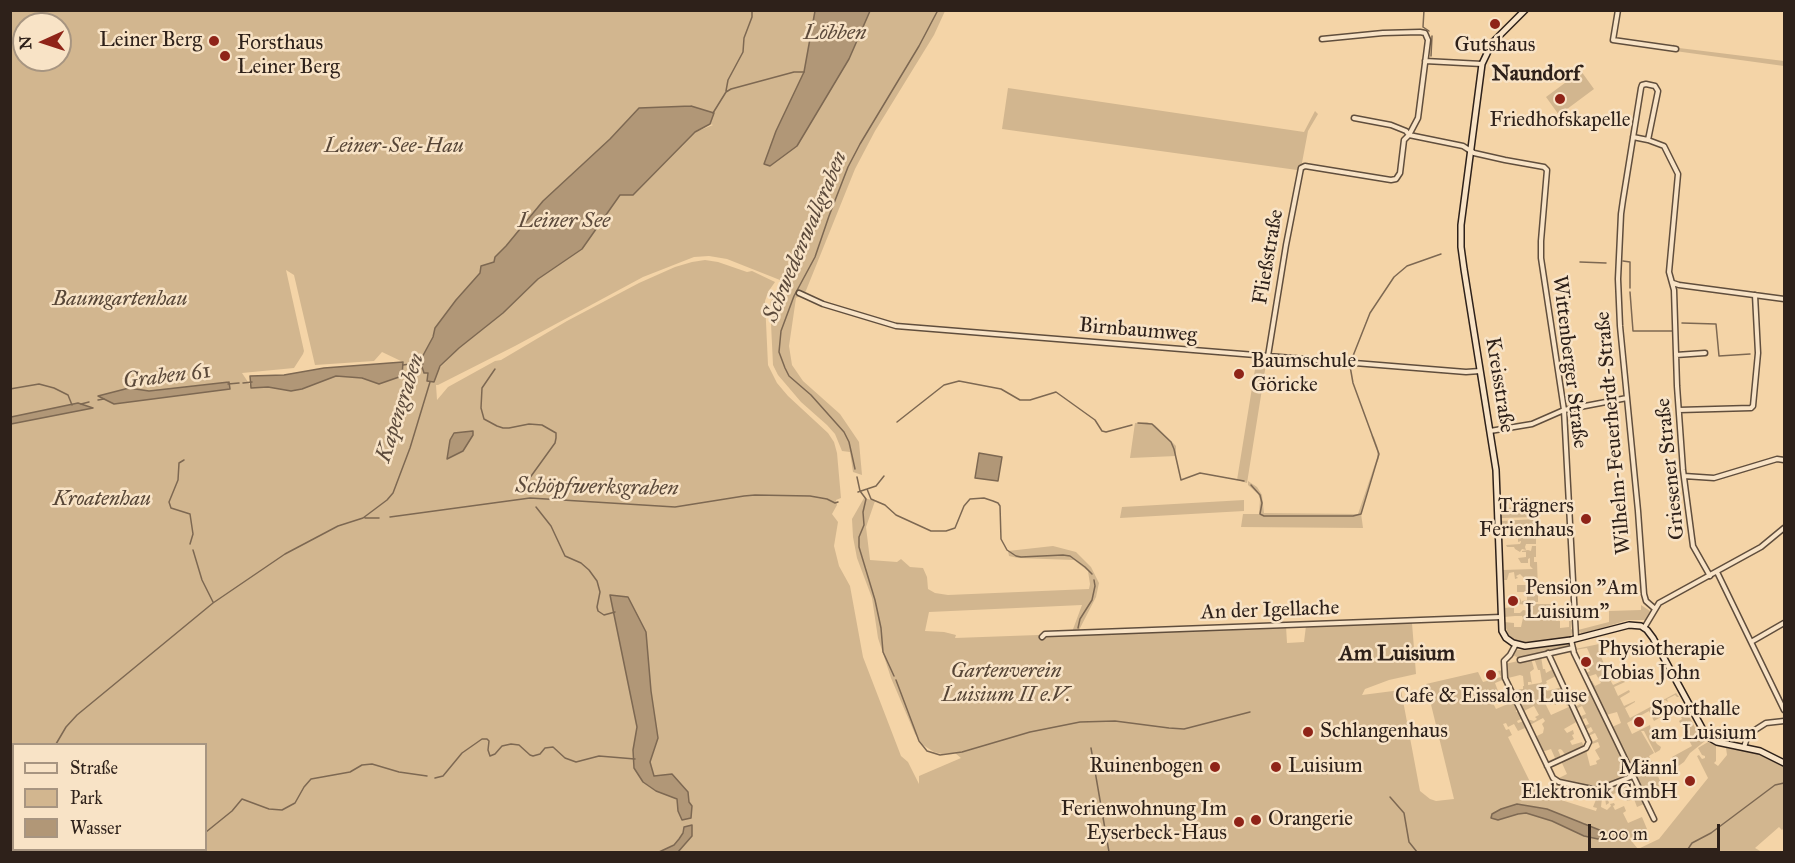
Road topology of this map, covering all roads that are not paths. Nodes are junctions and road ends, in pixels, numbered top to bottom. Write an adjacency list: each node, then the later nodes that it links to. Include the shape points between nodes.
1 (1525, 10): 6 (main road, Kreisstraße, via 1492,43)
2 (1618, 10): 4 (street, via 1613,40)
3 (1322, 39): 5 (street, via 1420,32 1427,36)
4 (1676, 49)
5 (1425, 61): 6 (street); 8 (street, via 1418,118)
6 (1482, 64): 11 (main road, Kreisstraße)
7 (1354, 118): 8 (street, via 1391,125)
8 (1409, 135): 11 (street); 18 (street, Fließstraße, via 1404,140 1396,179 1301,168)
9 (1633, 137): 10 (street); 10 (street, Wilhelm-Feuerherdt-Straße, via 1641,88 1646,84 1658,91); 20 (street, Wilhelm-Feuerherdt-Straße, via 1618,266)
10 (1648, 140): 12 (street, Griesener Straße, via 1664,146 1678,174 1669,272)
11 (1470, 150): 19 (main road, Kreisstraße, via 1461,247); 21 (street, Wittenberger Straße, via 1547,170 1541,258)
12 (1673, 283): 14 (street); 17 (street, Griesener Straße)
13 (799, 293): 18 (street, Birnbaumweg, via 897,326)
14 (1755, 295): 15 (street); 22 (street, via 1758,352 1754,406)
15 (1785, 299)
16 (1705, 353): 17 (street)
17 (1676, 355): 22 (street, Griesener Straße)
18 (1268, 356): 19 (street, Birnbaumweg)
19 (1480, 371): 23 (main road, Kreisstraße)
20 (1626, 398): 21 (street); 29 (street, Wilhelm-Feuerherdt-Straße, via 1644,594)
21 (1564, 410): 23 (street, via 1532,424); 34 (street, Wittenberger Straße)
22 (1679, 410): 25 (street, Griesener Straße)
23 (1490, 431): 30 (main road, Kreisstraße, via 1497,482)
24 (1785, 460): 25 (street, via 1714,478)
25 (1684, 476): 28 (street, Griesener Straße, via 1693,546)
26 (1785, 528): 27 (street)
27 (1717, 572): 28 (street); 35 (street)
28 (1710, 576): 29 (street)
29 (1654, 608): 32 (street)
30 (1501, 617): 33 (street, An der Igellache); 36 (main road, Kreisstraße, via 1504,634)
31 (1785, 623): 35 (street)
32 (1644, 628): 34 (main road, via 1629,625); 42 (main road, via 1707,735 1717,742)
33 (1042, 637)
34 (1573, 639): 36 (main road); 37 (street, Wittenberger Straße)
35 (1751, 642): 40 (street)
36 (1516, 645): 44 (street, via 1504,661 1505,678)
37 (1573, 648): 38 (street); 45 (street, Wittenberger Straße)
38 (1548, 653): 39 (street); 44 (street, via 1589,742 1586,748)
39 (1520, 660)
40 (1785, 710)
41 (1785, 721): 42 (street, via 1766,723 1755,730)
42 (1744, 747): 43 (main road)
43 (1785, 763)
44 (1547, 766): 45 (street, via 1557,781 1594,790)
45 (1633, 776): 46 (street, Wittenberger Straße)
46 (1654, 819)

